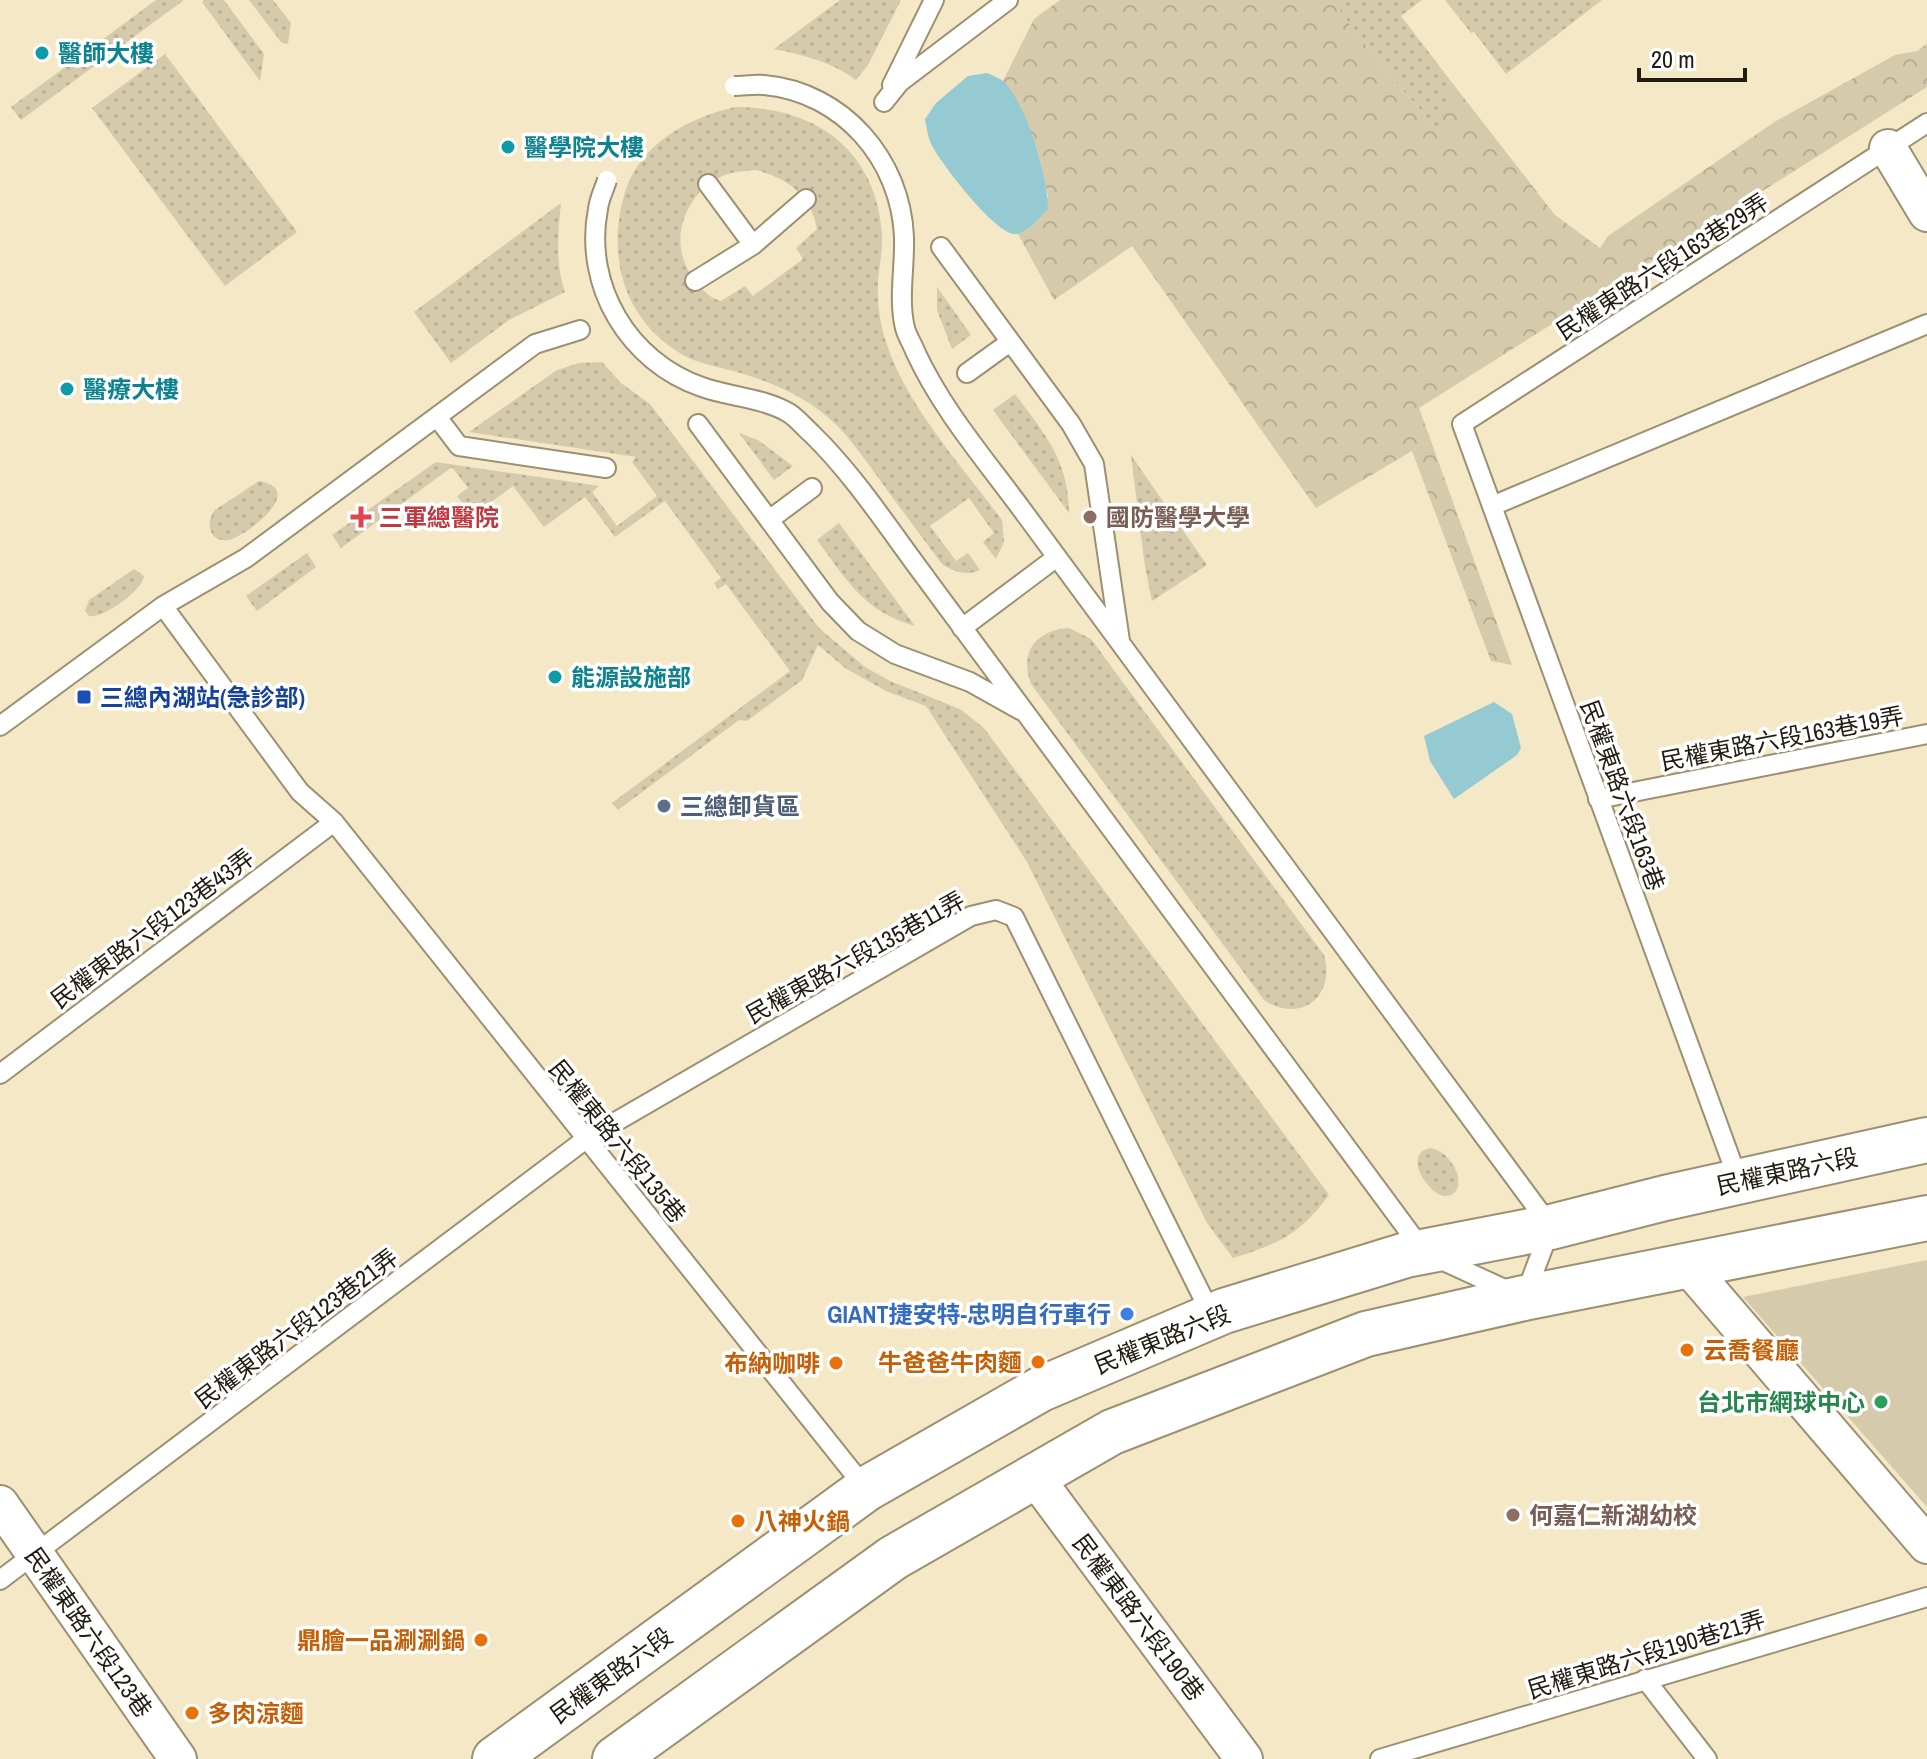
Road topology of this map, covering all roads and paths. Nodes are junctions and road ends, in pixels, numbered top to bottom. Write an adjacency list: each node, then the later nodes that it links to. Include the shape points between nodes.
1 (934, 0): 2 (lane, via 884,102 900,82)
2 (1008, 0)
3 (734, 86): 24 (lane, bridge, via 765,85 826,105 874,147 901,206 905,328 931,386)
4 (1927, 123): 5 (lane, 民權東路六段163巷29弄)
5 (1888, 148): 9 (street); 19 (lane, 民權東路六段163巷29弄)
6 (607, 180): 26 (lane, bridge, via 598,209 598,273 625,332 673,374 790,413 835,457)
7 (708, 184): 10 (lane)
8 (806, 199): 10 (lane)
9 (1927, 213)
10 (753, 245): 12 (lane)
11 (941, 247): 15 (lane)
12 (695, 281)
13 (1927, 324): 22 (lane)
14 (580, 330): 17 (lane, via 535,344)
15 (1010, 342): 16 (lane); 27 (lane, via 1094,464)
16 (967, 373)
17 (437, 417): 20 (lane, via 459,446); 25 (lane, via 246,558)
18 (698, 424): 23 (lane)
19 (1462, 424): 22 (lane, 民權東路六段163巷)
20 (606, 468)
21 (812, 488): 23 (lane)
22 (1492, 506): 31 (lane, 民權東路六段163巷)
23 (769, 520): 28 (lane, via 858,631 895,654 970,682)
24 (1057, 557): 26 (lane); 27 (lane)
25 (163, 606): 29 (lane); 32 (lane, 民權東路六段135巷, via 300,792)
26 (962, 628): 28 (lane)
27 (1120, 644): 38 (lane)
28 (1026, 714): 39 (lane)
29 (0, 726)
30 (1927, 734): 31 (lane, 民權東路六段163巷19弄)
31 (1598, 799): 36 (lane, 民權東路六段163巷)
32 (334, 822): 33 (lane, 民權東路六段123巷43弄); 34 (lane, 民權東路六段135巷)
33 (0, 1074)
34 (586, 1139): 42 (lane, 民權東路六段135巷11弄, via 971,916 996,910 1014,917); 44 (lane, 民權東路六段135巷); 47 (lane, 民權東路六段123巷21弄)
35 (1927, 1140): 36 (main road, 民權東路六段)
36 (1739, 1182): 38 (main road, 民權東路六段)
37 (1927, 1218): 40 (main road)
38 (1551, 1227): 39 (main road, 民權東路六段); 41 (lane)
39 (1424, 1252): 41 (lane); 42 (main road, 民權東路六段)
40 (1687, 1265): 41 (main road); 46 (street)
41 (1524, 1298): 43 (main road, via 1366,1334 1112,1432)
42 (1212, 1316): 44 (main road, 民權東路六段, via 1041,1389)
43 (1034, 1476): 53 (main road, via 893,1558); 54 (street, 民權東路六段190巷)
44 (866, 1489): 52 (main road, 民權東路六段)
45 (0, 1504): 47 (street, 民權東路六段123巷)
46 (1927, 1545)
47 (35, 1555): 48 (lane, 民權東路六段123巷21弄); 51 (street, 民權東路六段123巷)
48 (0, 1580)
49 (1927, 1597): 50 (lane, 民權東路六段190巷21弄)
50 (1645, 1679): 55 (lane, 民權東路六段190巷21弄); 56 (lane)
51 (178, 1759)
52 (495, 1759)
53 (615, 1759)
54 (1244, 1759)
55 (1380, 1759)
56 (1707, 1759)

